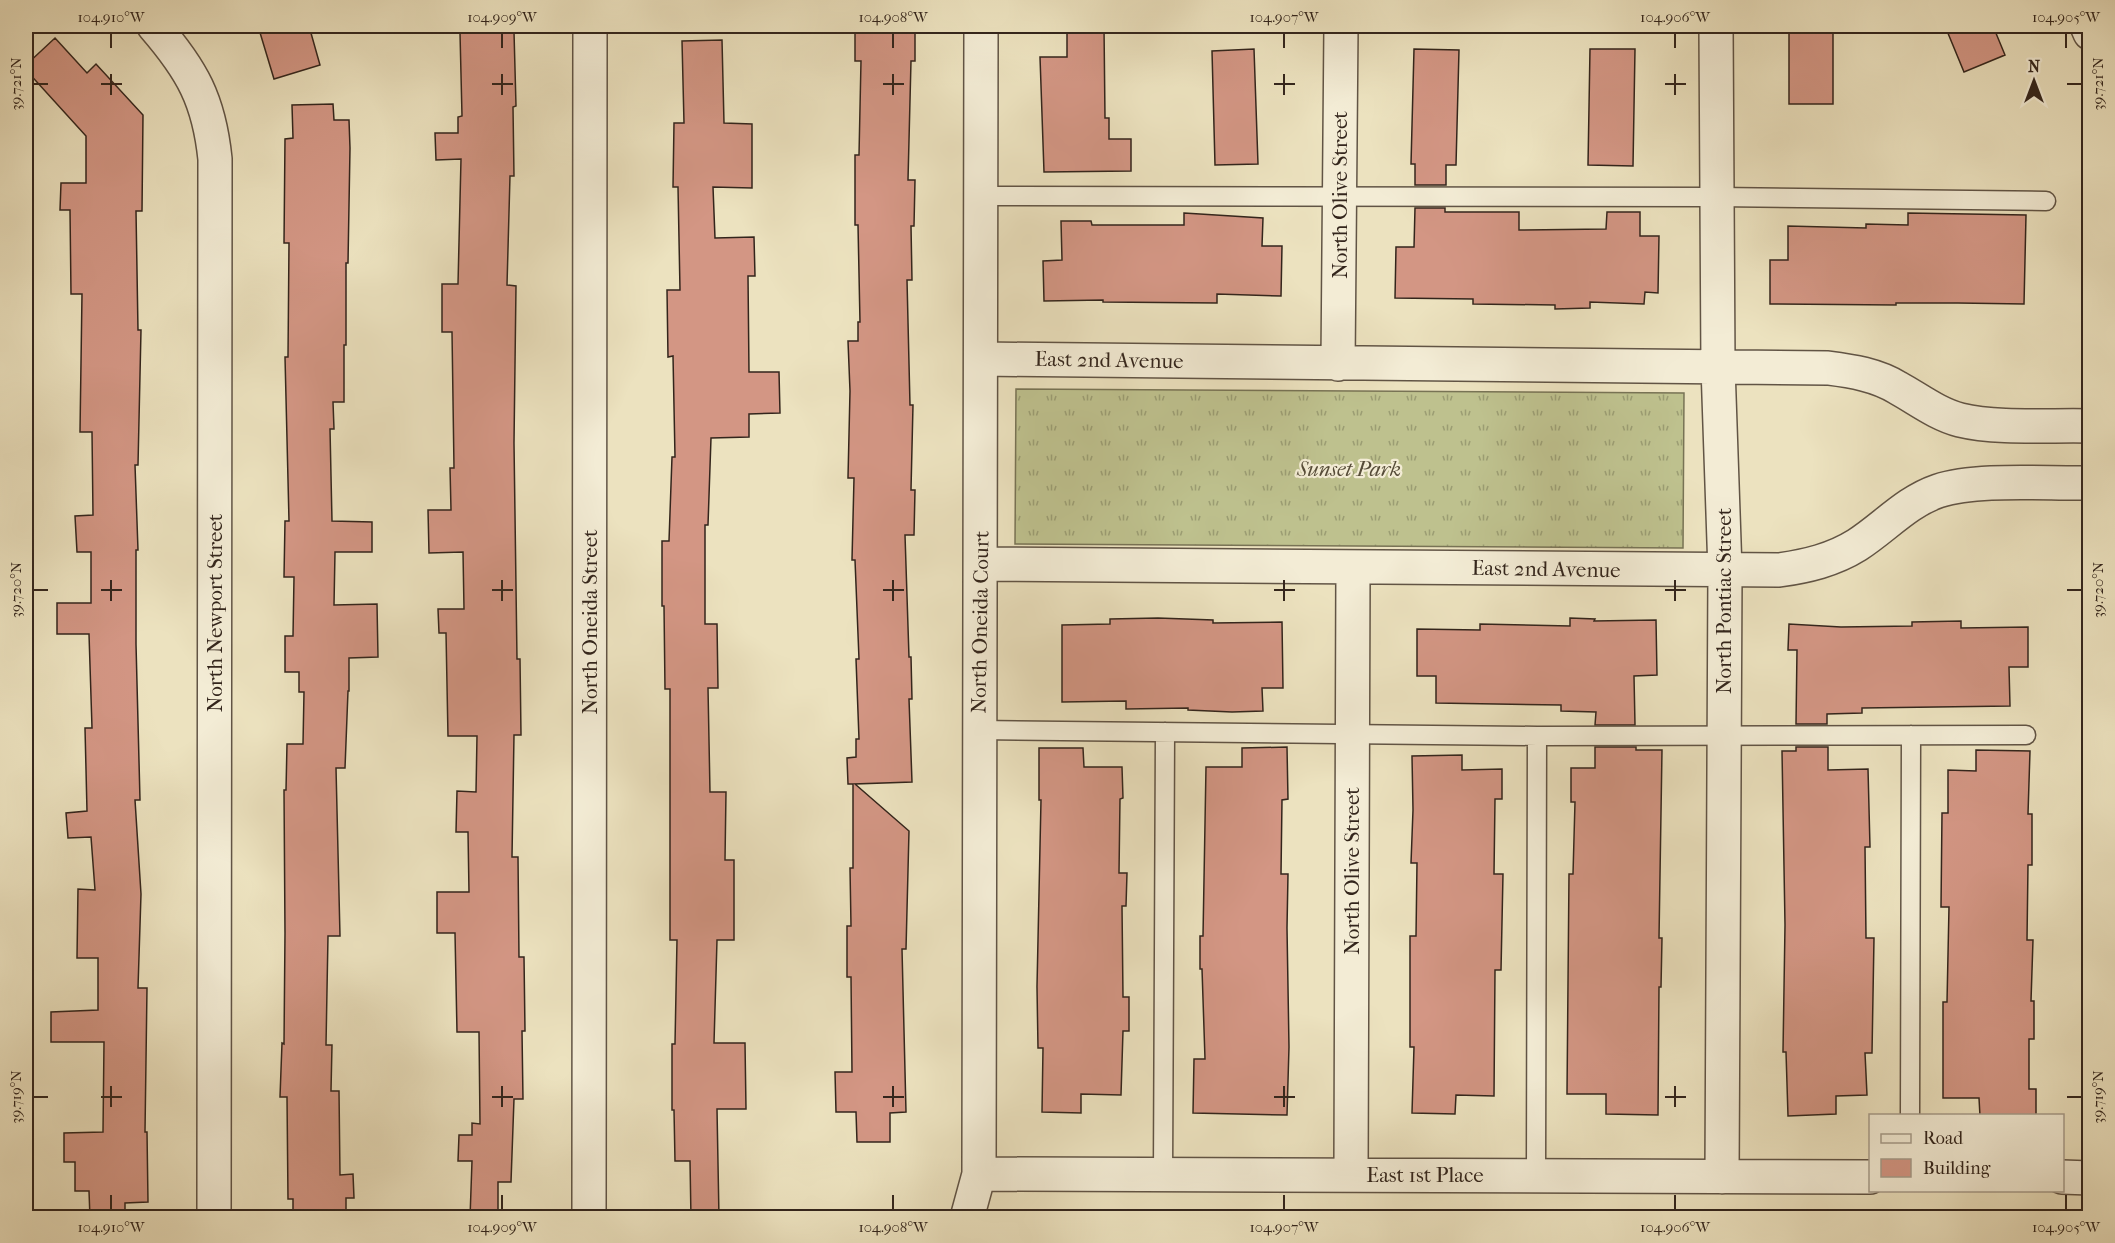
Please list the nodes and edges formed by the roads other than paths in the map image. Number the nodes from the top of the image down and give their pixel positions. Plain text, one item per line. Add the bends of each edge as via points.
1 (154, 26) edge
2 (591, 26) edge
3 (981, 26) edge
4 (1341, 26) edge
5 (1716, 26) edge
6 (2087, 26) edge
7 (2090, 33) edge
8 (982, 196) junction
9 (1340, 196) junction
10 (1717, 196) junction
11 (2046, 201) dead end
12 (981, 358) junction
13 (1338, 364) junction
14 (1718, 367) junction
15 (2090, 426) edge
16 (2090, 483) edge
17 (981, 564) junction
18 (1353, 567) junction
19 (1725, 571) junction
20 (979, 730) junction
21 (1165, 732) junction
22 (1353, 733) junction
23 (1911, 735) junction
24 (2026, 735) dead end
25 (1538, 736) junction
26 (1724, 736) junction
27 (1910, 1114) edge
28 (979, 1174) junction
29 (1162, 1175) junction
30 (1351, 1175) junction
31 (1536, 1176) junction
32 (1722, 1177) junction
33 (1869, 1177) edge
34 (2064, 1177) edge
35 (2090, 1178) edge
36 (214, 1218) edge
37 (589, 1218) edge
38 (968, 1218) edge

1 - 36 street, North Newport Street via 174,49 203,97 215,159
2 - 37 street, North Oneida Street
3 - 8 street, North Oneida Court
4 - 9 street, North Olive Street
5 - 10 street, North Pontiac Street
6 - 7 street
8 - 9 lane
8 - 12 street, North Oneida Court
9 - 10 lane
9 - 13 street, North Olive Street
10 - 11 lane
10 - 14 street, North Pontiac Street
12 - 13 street, East 2nd Avenue
12 - 17 street, North Oneida Court
13 - 14 street, East 2nd Avenue
14 - 15 street, East 2nd Avenue via 1851,371 1898,387 1960,420
14 - 19 street, North Pontiac Street
16 - 19 street, East 2nd Avenue via 2001,484 1937,492 1909,505 1858,544 1824,561 1779,570
17 - 18 street, East 2nd Avenue
17 - 20 street, North Oneida Court
18 - 19 street, East 2nd Avenue
18 - 22 street, North Olive Street
19 - 26 street, North Pontiac Street
20 - 21 lane
20 - 28 street, North Oneida Court
21 - 22 lane
21 - 29 lane
22 - 25 lane
22 - 30 street, North Olive Street
23 - 24 lane
23 - 26 lane
23 - 27 lane
25 - 26 lane
25 - 31 lane
26 - 32 street, North Pontiac Street
28 - 29 street, East 1st Place
28 - 38 street, North Oneida Court
29 - 30 street, East 1st Place
30 - 31 street, East 1st Place
31 - 32 street, East 1st Place
32 - 33 street, East 1st Place
34 - 35 street

